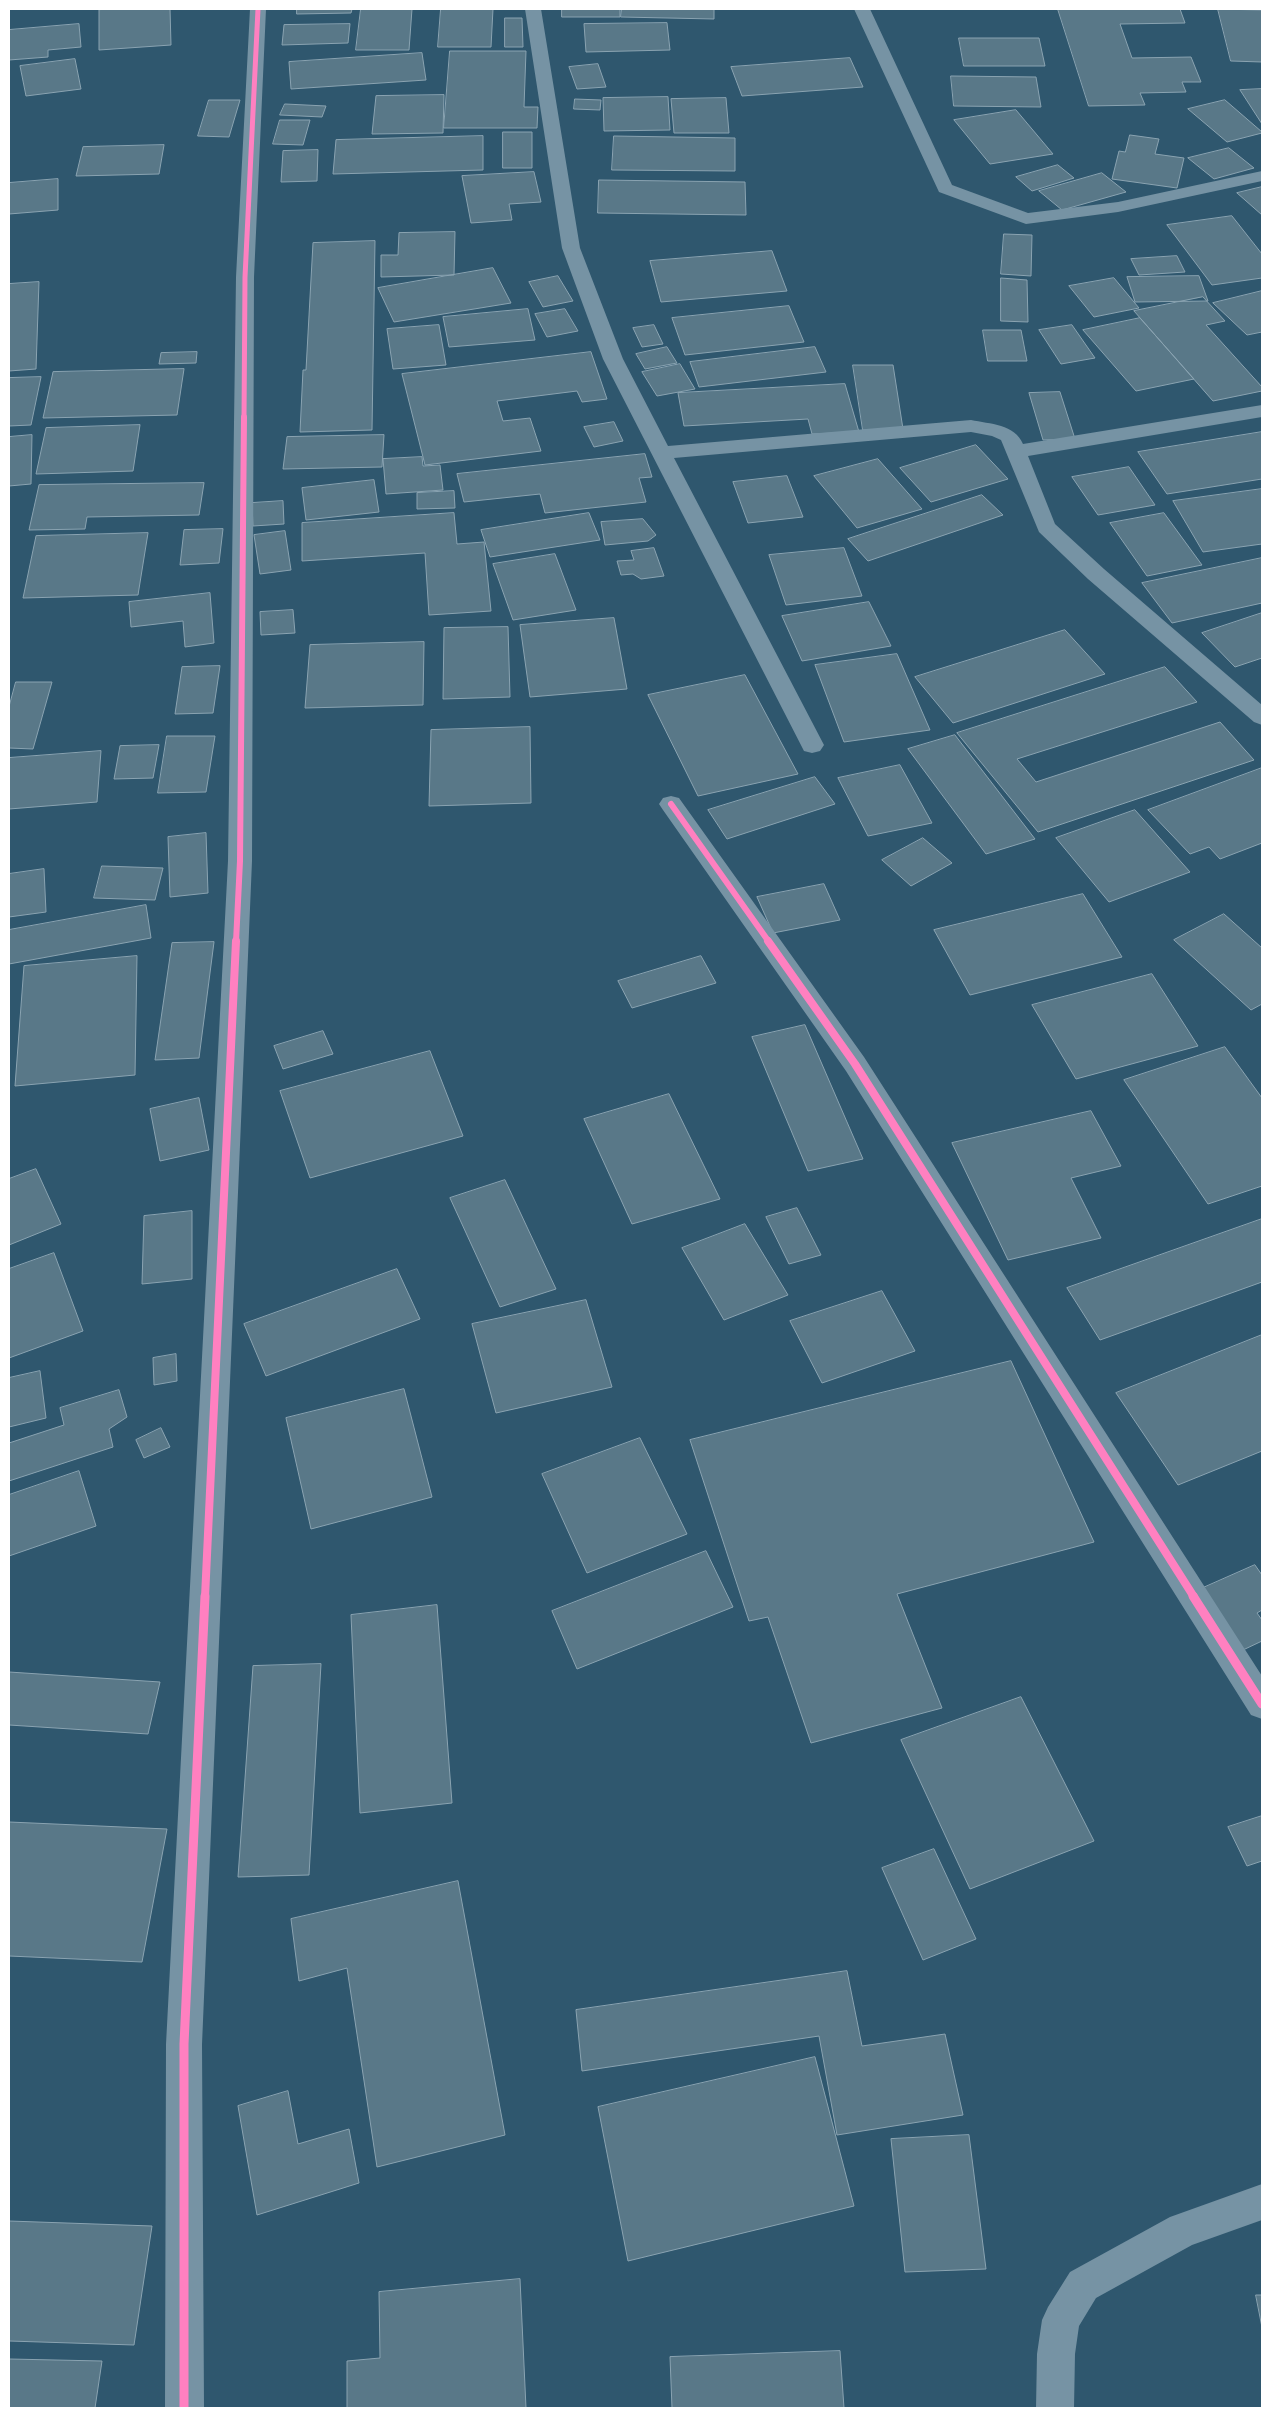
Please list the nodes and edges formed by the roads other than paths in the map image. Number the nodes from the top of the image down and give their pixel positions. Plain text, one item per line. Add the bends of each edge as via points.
1 (258, 9) edge
2 (533, 9) edge
3 (862, 9) edge
4 (1262, 176) edge
5 (1262, 411) edge
6 (1018, 451) junction
7 (662, 453) junction
8 (1262, 717) edge
9 (812, 745) dead end
10 (671, 804) dead end
11 (1262, 1704) edge
12 (1262, 2202) edge
13 (184, 2408) edge
14 (1055, 2408) edge

1 - 13 street via 245,277 240,861 184,2044
2 - 7 street via 571,248 613,359
3 - 4 street via 945,188 1026,219 1118,207
5 - 6 street
6 - 7 street via 1010,437 998,431 971,426
6 - 8 street via 1046,527
7 - 9 street
10 - 11 street via 854,1064
12 - 14 street via 1183,2230 1084,2285 1061,2320 1056,2354

